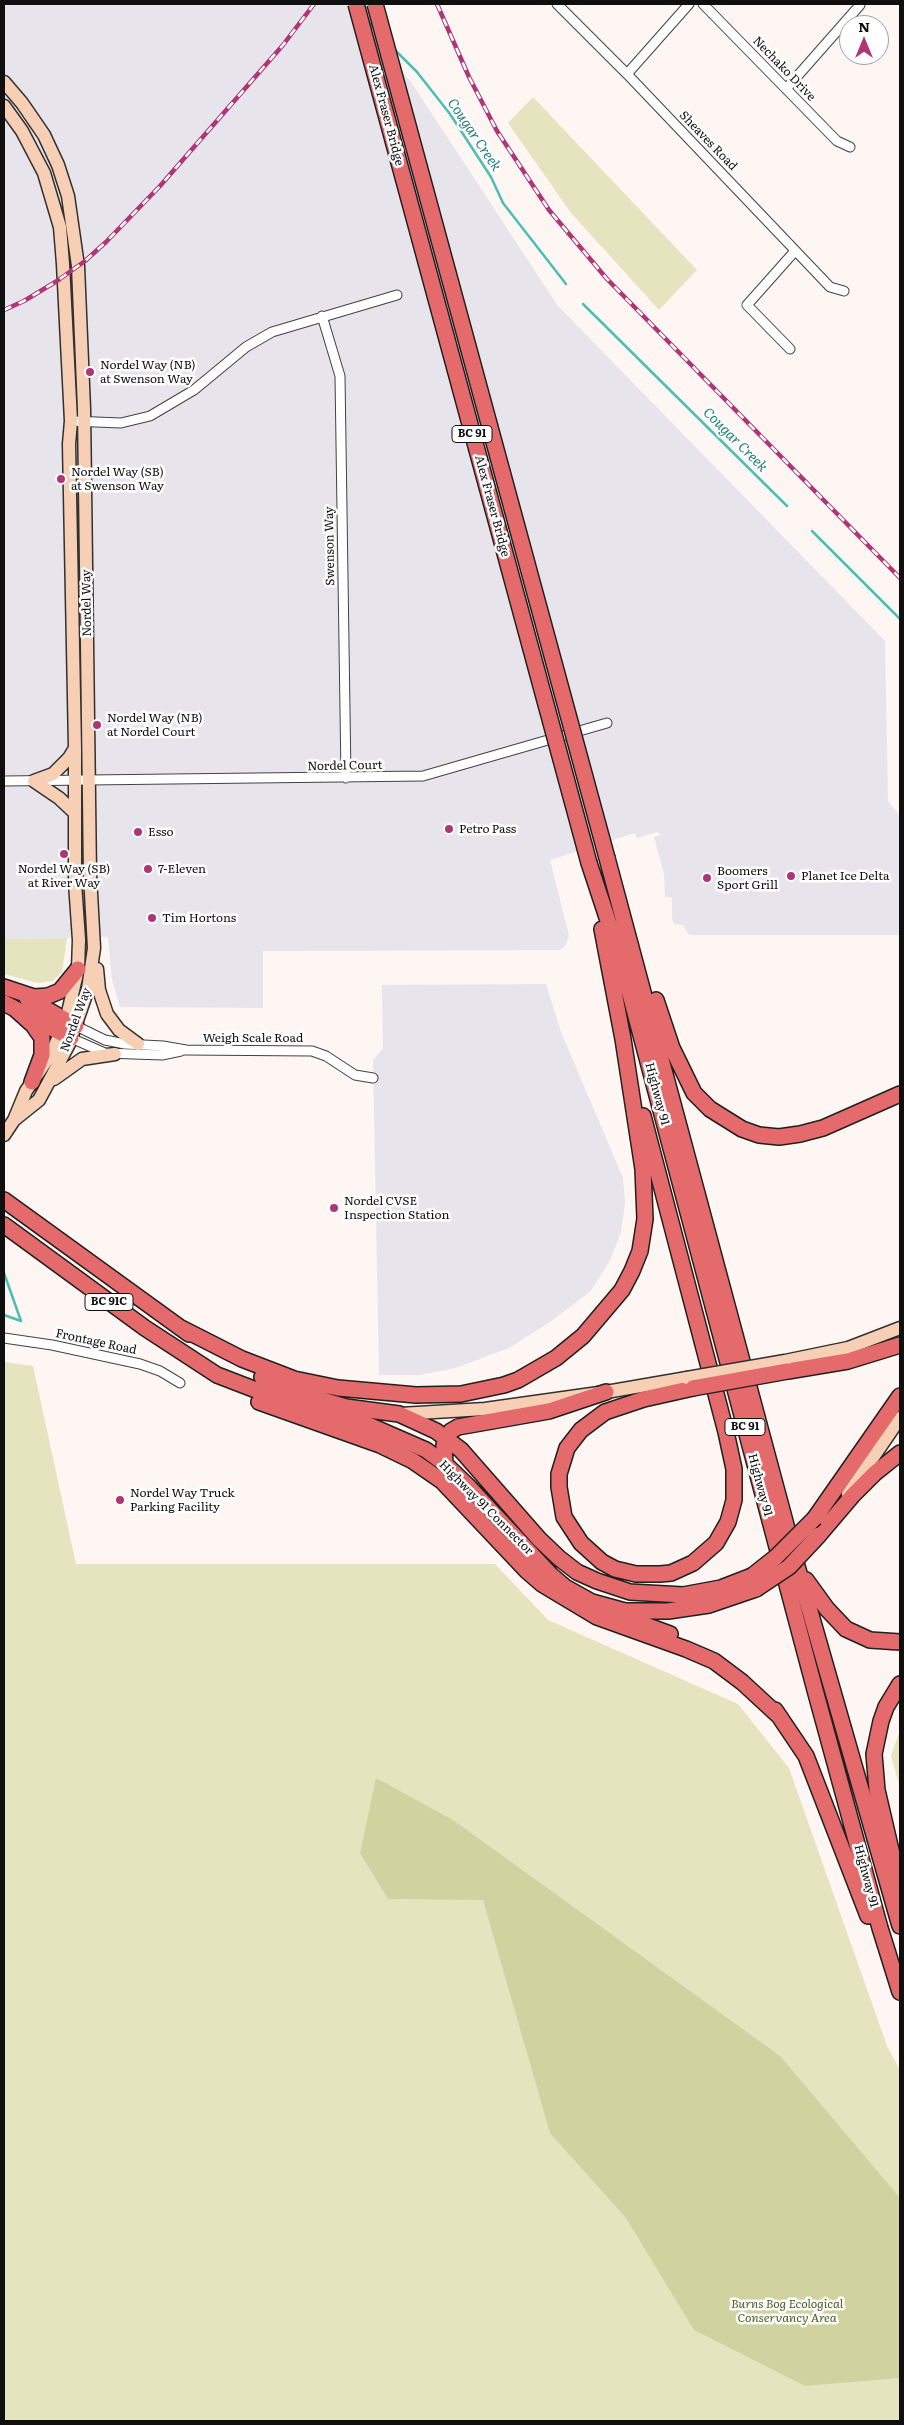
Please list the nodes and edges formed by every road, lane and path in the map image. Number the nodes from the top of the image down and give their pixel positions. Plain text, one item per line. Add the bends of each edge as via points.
1 (356, 4) edge
2 (375, 4) edge
3 (557, 4) edge
4 (688, 4) edge
5 (703, 4) edge
6 (860, 4) edge
7 (627, 74) junction
8 (4, 82) edge
9 (786, 89) junction
10 (4, 106) edge
11 (850, 147) dead end
12 (32, 149) junction
13 (72, 219) junction
14 (795, 251) junction
15 (844, 291) dead end
16 (397, 295) dead end
17 (322, 316) junction
18 (790, 349) dead end
19 (77, 422) junction
20 (607, 723) dead end
21 (75, 748) junction
22 (346, 778) junction
23 (75, 780) junction
24 (90, 780) junction
25 (4, 781) edge
26 (34, 781) junction
27 (75, 813) junction
28 (606, 858) joint
29 (589, 863) junction
30 (613, 880) junction
31 (94, 948) junction
32 (78, 969) junction
33 (4, 986) edge
34 (18, 992) junction
35 (9, 1006) edge
36 (68, 1029) junction
37 (623, 1039) junction
38 (138, 1044) junction
39 (186, 1050) junction
40 (115, 1054) junction
41 (373, 1078) dead end
42 (32, 1082) junction
43 (50, 1082) junction
44 (898, 1097) edge
45 (14, 1120) junction
46 (4, 1135) edge
47 (5, 1200) edge
48 (4, 1225) edge
49 (181, 1328) junction
50 (900, 1328) edge
51 (4, 1338) edge
52 (900, 1344) edge
53 (787, 1366) junction
54 (217, 1375) junction
55 (180, 1383) dead end
56 (690, 1383) junction
57 (606, 1392) junction
58 (900, 1396) edge
59 (399, 1414) junction
60 (900, 1418) edge
61 (447, 1438) junction
62 (900, 1452) edge
63 (445, 1464) junction
64 (819, 1535) junction
65 (797, 1566) junction
66 (754, 1583) junction
67 (603, 1606) junction
68 (900, 1642) edge
69 (900, 1684) edge
70 (780, 1717) junction
71 (900, 1889) edge
72 (900, 1926) edge
73 (900, 1993) edge

1 - 29 highway, Alex Fraser Bridge / BC 91, bridge
2 - 28 highway, Alex Fraser Bridge / BC 91, bridge
3 - 7 street, Sheaves Road
4 - 7 street
5 - 9 street, Nechako Drive
6 - 9 street
7 - 14 street, Sheaves Road
8 - 13 street, Nordel Way via 44,135 58,164
9 - 11 street, Nechako Drive via 837,141
10 - 12 street, Nordel Way
12 - 13 street via 43,155 65,214
12 - 19 street, Nordel Way via 44,173 60,227
13 - 19 street, Nordel Way via 80,286
14 - 15 street, Sheaves Road via 830,287
14 - 18 street via 747,305
16 - 17 street
17 - 19 street via 272,332 246,347 194,390 150,416 121,424
17 - 22 street, Swenson Way via 340,376
19 - 21 street, Nordel Way via 69,444
19 - 24 street, Nordel Way
20 - 22 street, Nordel Court via 423,776
21 - 23 street, Nordel Way
21 - 26 street via 53,774
22 - 24 street, Nordel Court
23 - 24 street, Nordel Court
23 - 26 street, Nordel Court
23 - 27 street, Nordel Way
24 - 31 street, Nordel Way
25 - 26 street, Nordel Court
26 - 27 street
27 - 32 street, Nordel Way
28 - 30 highway, Highway 91 / BC 91
29 - 37 highway
29 - 73 highway, Highway 91 / BC 91 via 621,960 820,1708
30 - 44 highway via 672,1048 694,1092 710,1109 742,1129 778,1136 823,1128
30 - 65 highway, Highway 91 / BC 91
31 - 36 street, Nordel Way via 90,984
31 - 38 street via 99,990 107,1014 119,1030
32 - 34 highway via 60,991 48,996 34,997
32 - 36 street, Nordel Way
33 - 34 highway
34 - 36 highway
35 - 36 highway
35 - 42 highway via 33,1025 42,1038 42,1055
36 - 38 street, Weigh Scale Road via 115,1043
36 - 40 street, Weigh Scale Road via 97,1051
36 - 42 street, Nordel Way
36 - 43 street, Nordel Way
37 - 49 highway via 645,1198 640,1252 622,1290 583,1336 556,1358 518,1380 488,1389 416,1396 338,1388 294,1378 242,1360
37 - 56 highway via 726,1432 734,1470 734,1500 728,1522 716,1543 683,1568 660,1574 636,1574 615,1568 602,1562 580,1543 564,1517 559,1474 567,1448 581,1430 605,1412
38 - 39 street, Weigh Scale Road
39 - 40 street, Weigh Scale Road via 162,1055
39 - 41 street, Weigh Scale Road via 312,1051 355,1075
40 - 43 street via 82,1059
42 - 45 street, Nordel Way
43 - 45 street, Nordel Way via 39,1100
45 - 46 street, Nordel Way
47 - 49 highway, BC 91C
48 - 54 highway, Highway 91 Connector / BC 91C via 184,1356
49 - 59 highway, BC 91C via 222,1358 295,1392 346,1407
50 - 53 street
51 - 55 street, Frontage Road via 140,1364
52 - 53 highway via 848,1361
53 - 56 highway, bridge
54 - 63 highway, Highway 91 Connector via 295,1405 393,1434 426,1450
54 - 70 highway via 234,1391 414,1460 442,1481 542,1584 597,1618 714,1662
56 - 57 street
57 - 59 street via 485,1409
57 - 61 highway via 549,1410 458,1427
58 - 66 highway, bridge via 815,1518
59 - 61 highway
60 - 64 street, Highway 91 Connector
61 - 63 highway
61 - 66 highway via 462,1450 539,1539 577,1572 630,1592 666,1595 700,1593 737,1583
62 - 64 highway via 853,1495
63 - 67 highway, Highway 91 Connector via 551,1575 580,1596
64 - 66 highway, Highway 91 Connector, bridge via 789,1566
65 - 68 highway via 826,1609 846,1629 870,1640
65 - 72 highway, Highway 91 / BC 91
66 - 67 highway, Highway 91 Connector via 730,1600 687,1609 635,1612
67 - 70 highway via 721,1656 757,1685
69 - 71 highway via 881,1721 874,1754 877,1790
70 - 73 highway via 814,1775

